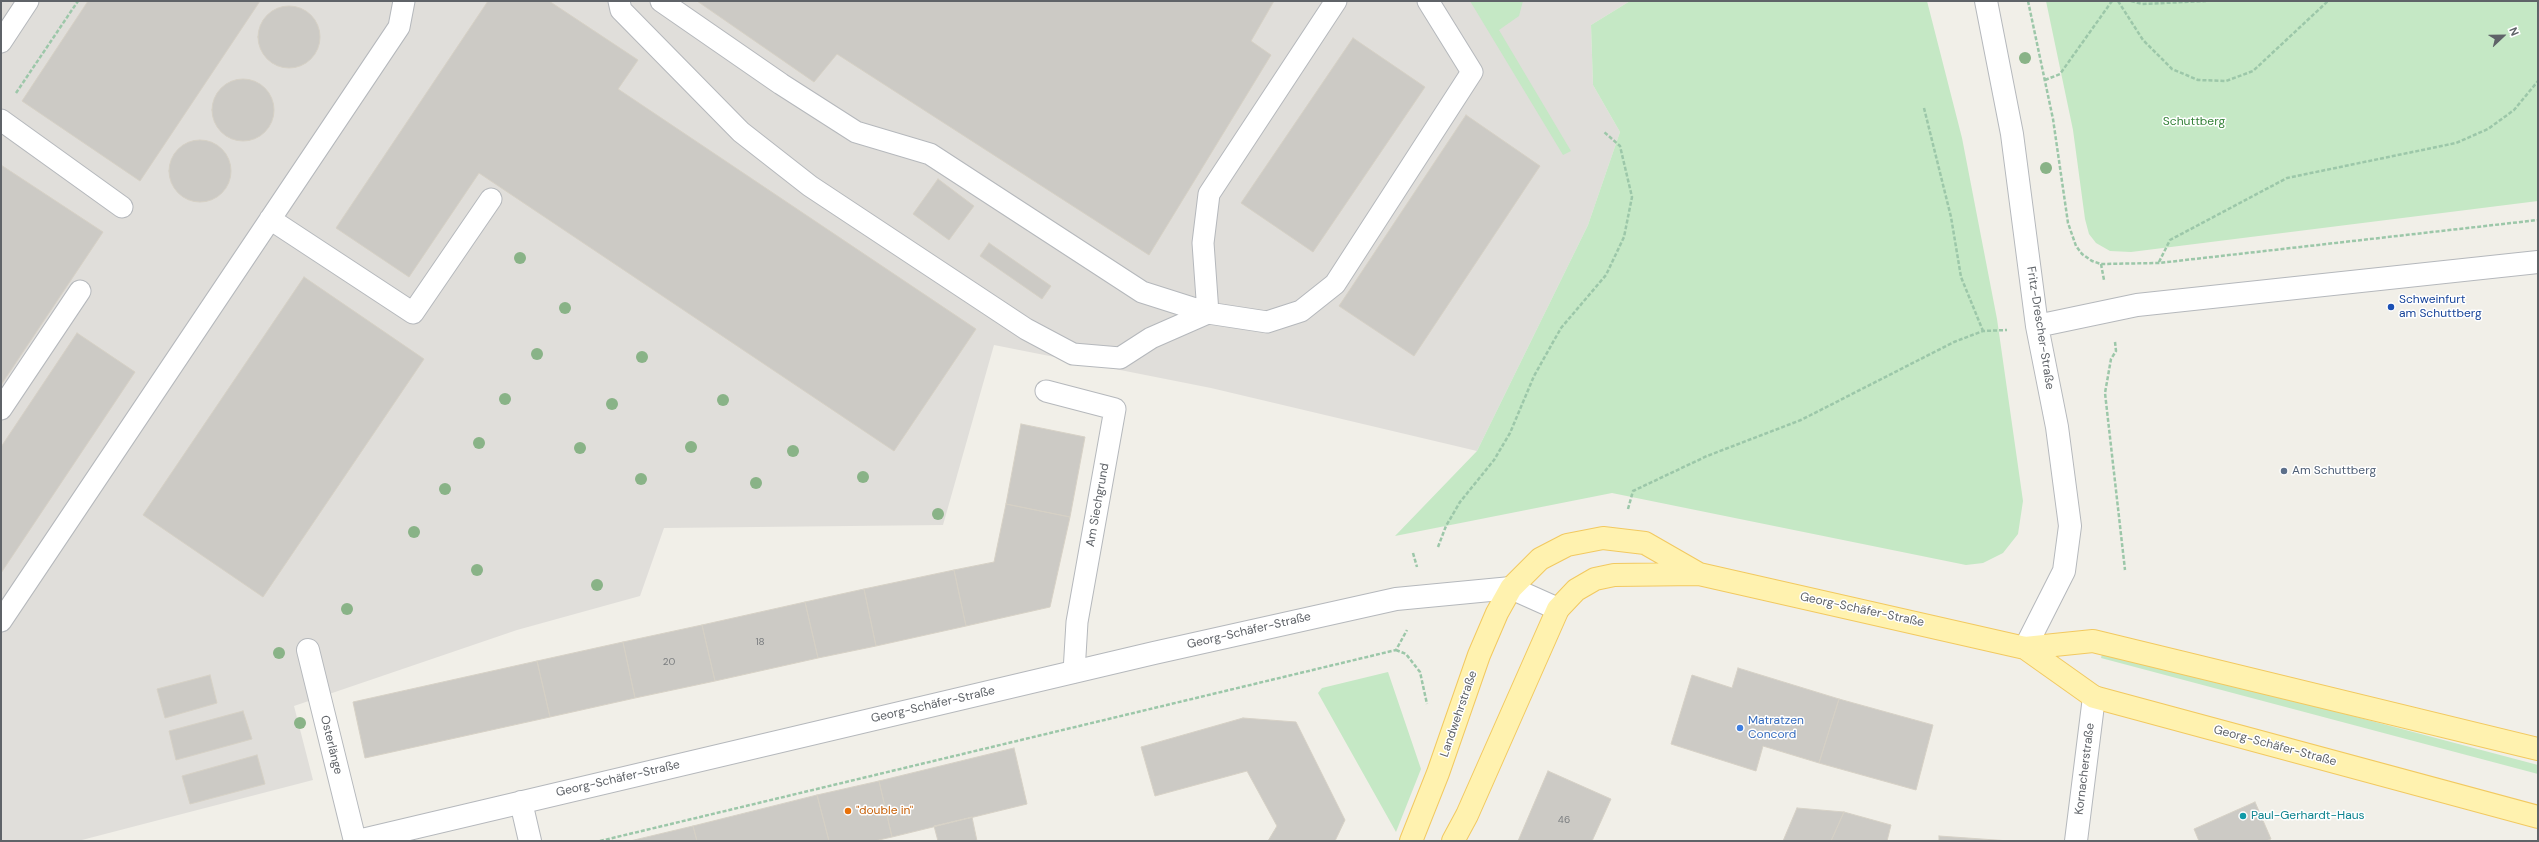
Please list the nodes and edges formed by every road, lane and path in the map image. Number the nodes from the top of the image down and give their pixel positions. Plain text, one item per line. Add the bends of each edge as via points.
1 (28, 1) edge
2 (78, 1) edge
3 (404, 1) edge
4 (619, 1) edge
5 (661, 1) edge
6 (1336, 1) edge
7 (1428, 1) edge
8 (1986, 1) edge
9 (2028, 1) edge
10 (2112, 1) edge
11 (2118, 1) edge
12 (2131, 1) edge
13 (2206, 1) edge
14 (2328, 1) edge
15 (1, 42) edge
16 (2045, 80) junction
17 (2538, 81) edge
18 (15, 96) dead end
19 (1924, 108) dead end
20 (1, 120) edge
21 (1603, 131) dead end
22 (491, 199) dead end
23 (122, 207) dead end
24 (270, 219) junction
25 (2538, 220) edge
26 (2538, 262) edge
27 (2159, 263) junction
28 (2101, 264) junction
29 (80, 291) dead end
30 (2110, 312) junction
31 (1208, 313) junction
32 (2037, 326) junction
33 (2010, 330) dead end
34 (1983, 331) junction
35 (1046, 391) dead end
36 (1, 409) edge
37 (1627, 514) dead end
38 (1438, 548) dead end
39 (1413, 553) dead end
40 (2125, 570) dead end
41 (1699, 574) junction
42 (1511, 588) junction
43 (1425, 596) junction
44 (1558, 609) junction
45 (1, 621) edge
46 (2025, 648) junction
47 (308, 650) dead end
48 (1074, 672) junction
49 (2094, 697) junction
50 (2538, 738) edge
51 (2510, 742) junction
52 (2538, 749) edge
53 (521, 802) junction
54 (2538, 816) edge
55 (355, 841) edge
56 (358, 841) edge
57 (530, 841) edge
58 (600, 841) edge
59 (1411, 841) edge
60 (1453, 841) edge
61 (2076, 841) edge

1 - 15 lane
2 - 18 path
3 - 24 lane via 399,27
4 - 31 lane via 621,10 741,132 810,186 1033,333 1072,354 1120,358 1151,338
5 - 31 lane via 856,132 930,154 1142,292
6 - 31 lane via 1209,194 1203,243
7 - 31 lane via 1472,72 1334,284 1301,311 1267,322
8 - 32 street, Fritz-Drescher-Straße via 2012,134
9 - 16 path
10 - 16 path via 2060,74
11 - 14 path via 2143,40 2172,69 2198,80 2226,81 2253,70
12 - 13 path via 2142,4
16 - 28 path via 2071,236 2082,254
17 - 27 path via 2514,110 2488,129 2456,142 2287,178 2170,240
19 - 34 path via 1951,217 1960,277
20 - 23 lane
21 - 38 path via 1620,146 1632,196 1624,237 1606,275 1561,328 1534,376 1510,433 1494,460 1460,502 1446,526
22 - 24 lane via 413,314
24 - 45 lane
25 - 27 path
26 - 30 street via 2137,305
27 - 28 path
28 - 30 path
29 - 36 lane
30 - 32 street
30 - 40 path via 2116,351 2111,359 2105,393
32 - 46 street, Fritz-Drescher-Straße via 2057,427 2070,526 2064,571
33 - 34 path
34 - 37 path via 1954,342 1801,420 1707,456 1633,491
35 - 48 lane, Am Siechgrund via 1115,409 1077,622
39 - 43 path
41 - 42 main road, Georg-Schäfer-Straße via 1645,543 1603,538 1566,545 1540,559
41 - 44 main road, Georg-Schäfer-Straße via 1614,575 1595,580 1576,590
41 - 46 main road, Georg-Schäfer-Straße
42 - 43 street, Georg-Schäfer-Straße
42 - 44 street, Georg-Schäfer-Straße
42 - 59 main road, Landwehrstraße via 1479,655 1438,773
43 - 48 street, Georg-Schäfer-Straße via 1396,598
43 - 58 path via 1396,650
44 - 60 main road
46 - 49 main road, Georg-Schäfer-Straße
46 - 51 main road, Georg-Schäfer-Straße via 2093,641
47 - 55 street, Osterlänge
48 - 53 street, Georg-Schäfer-Straße
49 - 54 main road, Georg-Schäfer-Straße
49 - 61 street, Kornacherstraße
50 - 51 street
51 - 52 main road, Georg-Schäfer-Straße
53 - 56 street, Georg-Schäfer-Straße
53 - 57 street

